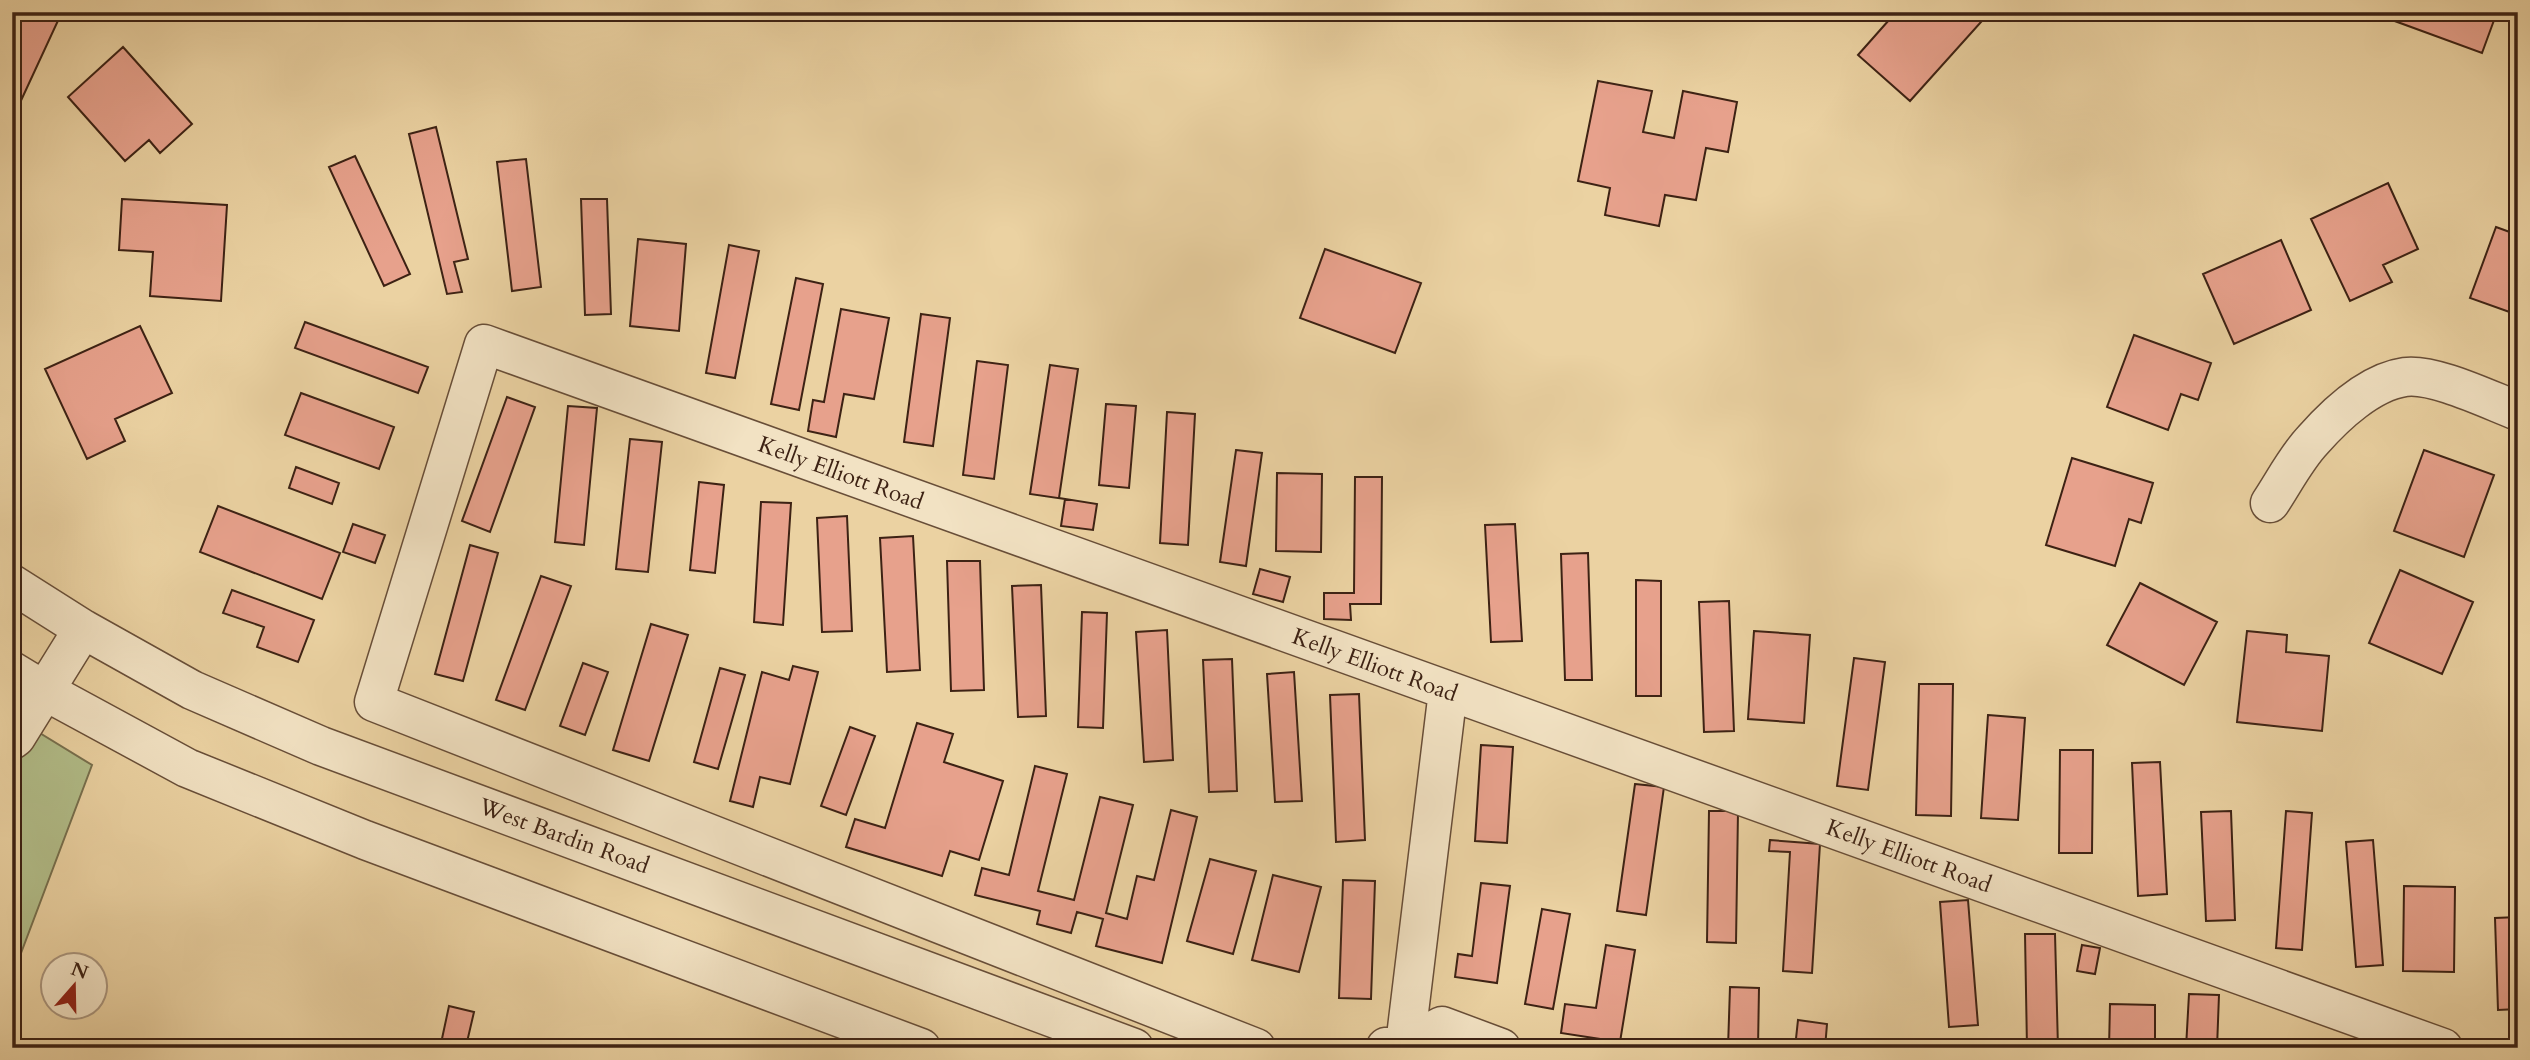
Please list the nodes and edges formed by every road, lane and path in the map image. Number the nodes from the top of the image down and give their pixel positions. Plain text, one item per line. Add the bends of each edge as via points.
1 (2518, 411) edge
2 (2270, 503) dead end
3 (12, 584) edge
4 (83, 629) junction
5 (12, 671) edge
6 (45, 691) junction
7 (1448, 691) junction
8 (12, 740) edge
9 (1393, 1046) edge
10 (920, 1048) edge
11 (1135, 1048) edge
12 (1256, 1048) edge
13 (1501, 1048) edge
14 (2444, 1048) edge

1 - 2 street via 2436,380 2406,377 2380,385 2312,441
3 - 4 street, West Bardin Road
4 - 6 street
4 - 11 street, West Bardin Road via 192,690 321,747
5 - 6 street
6 - 8 street
6 - 10 street via 187,768 365,840
7 - 9 street
7 - 12 street, Kelly Elliott Road via 484,344 374,702
7 - 14 street, Kelly Elliott Road
9 - 13 street via 1443,1026

